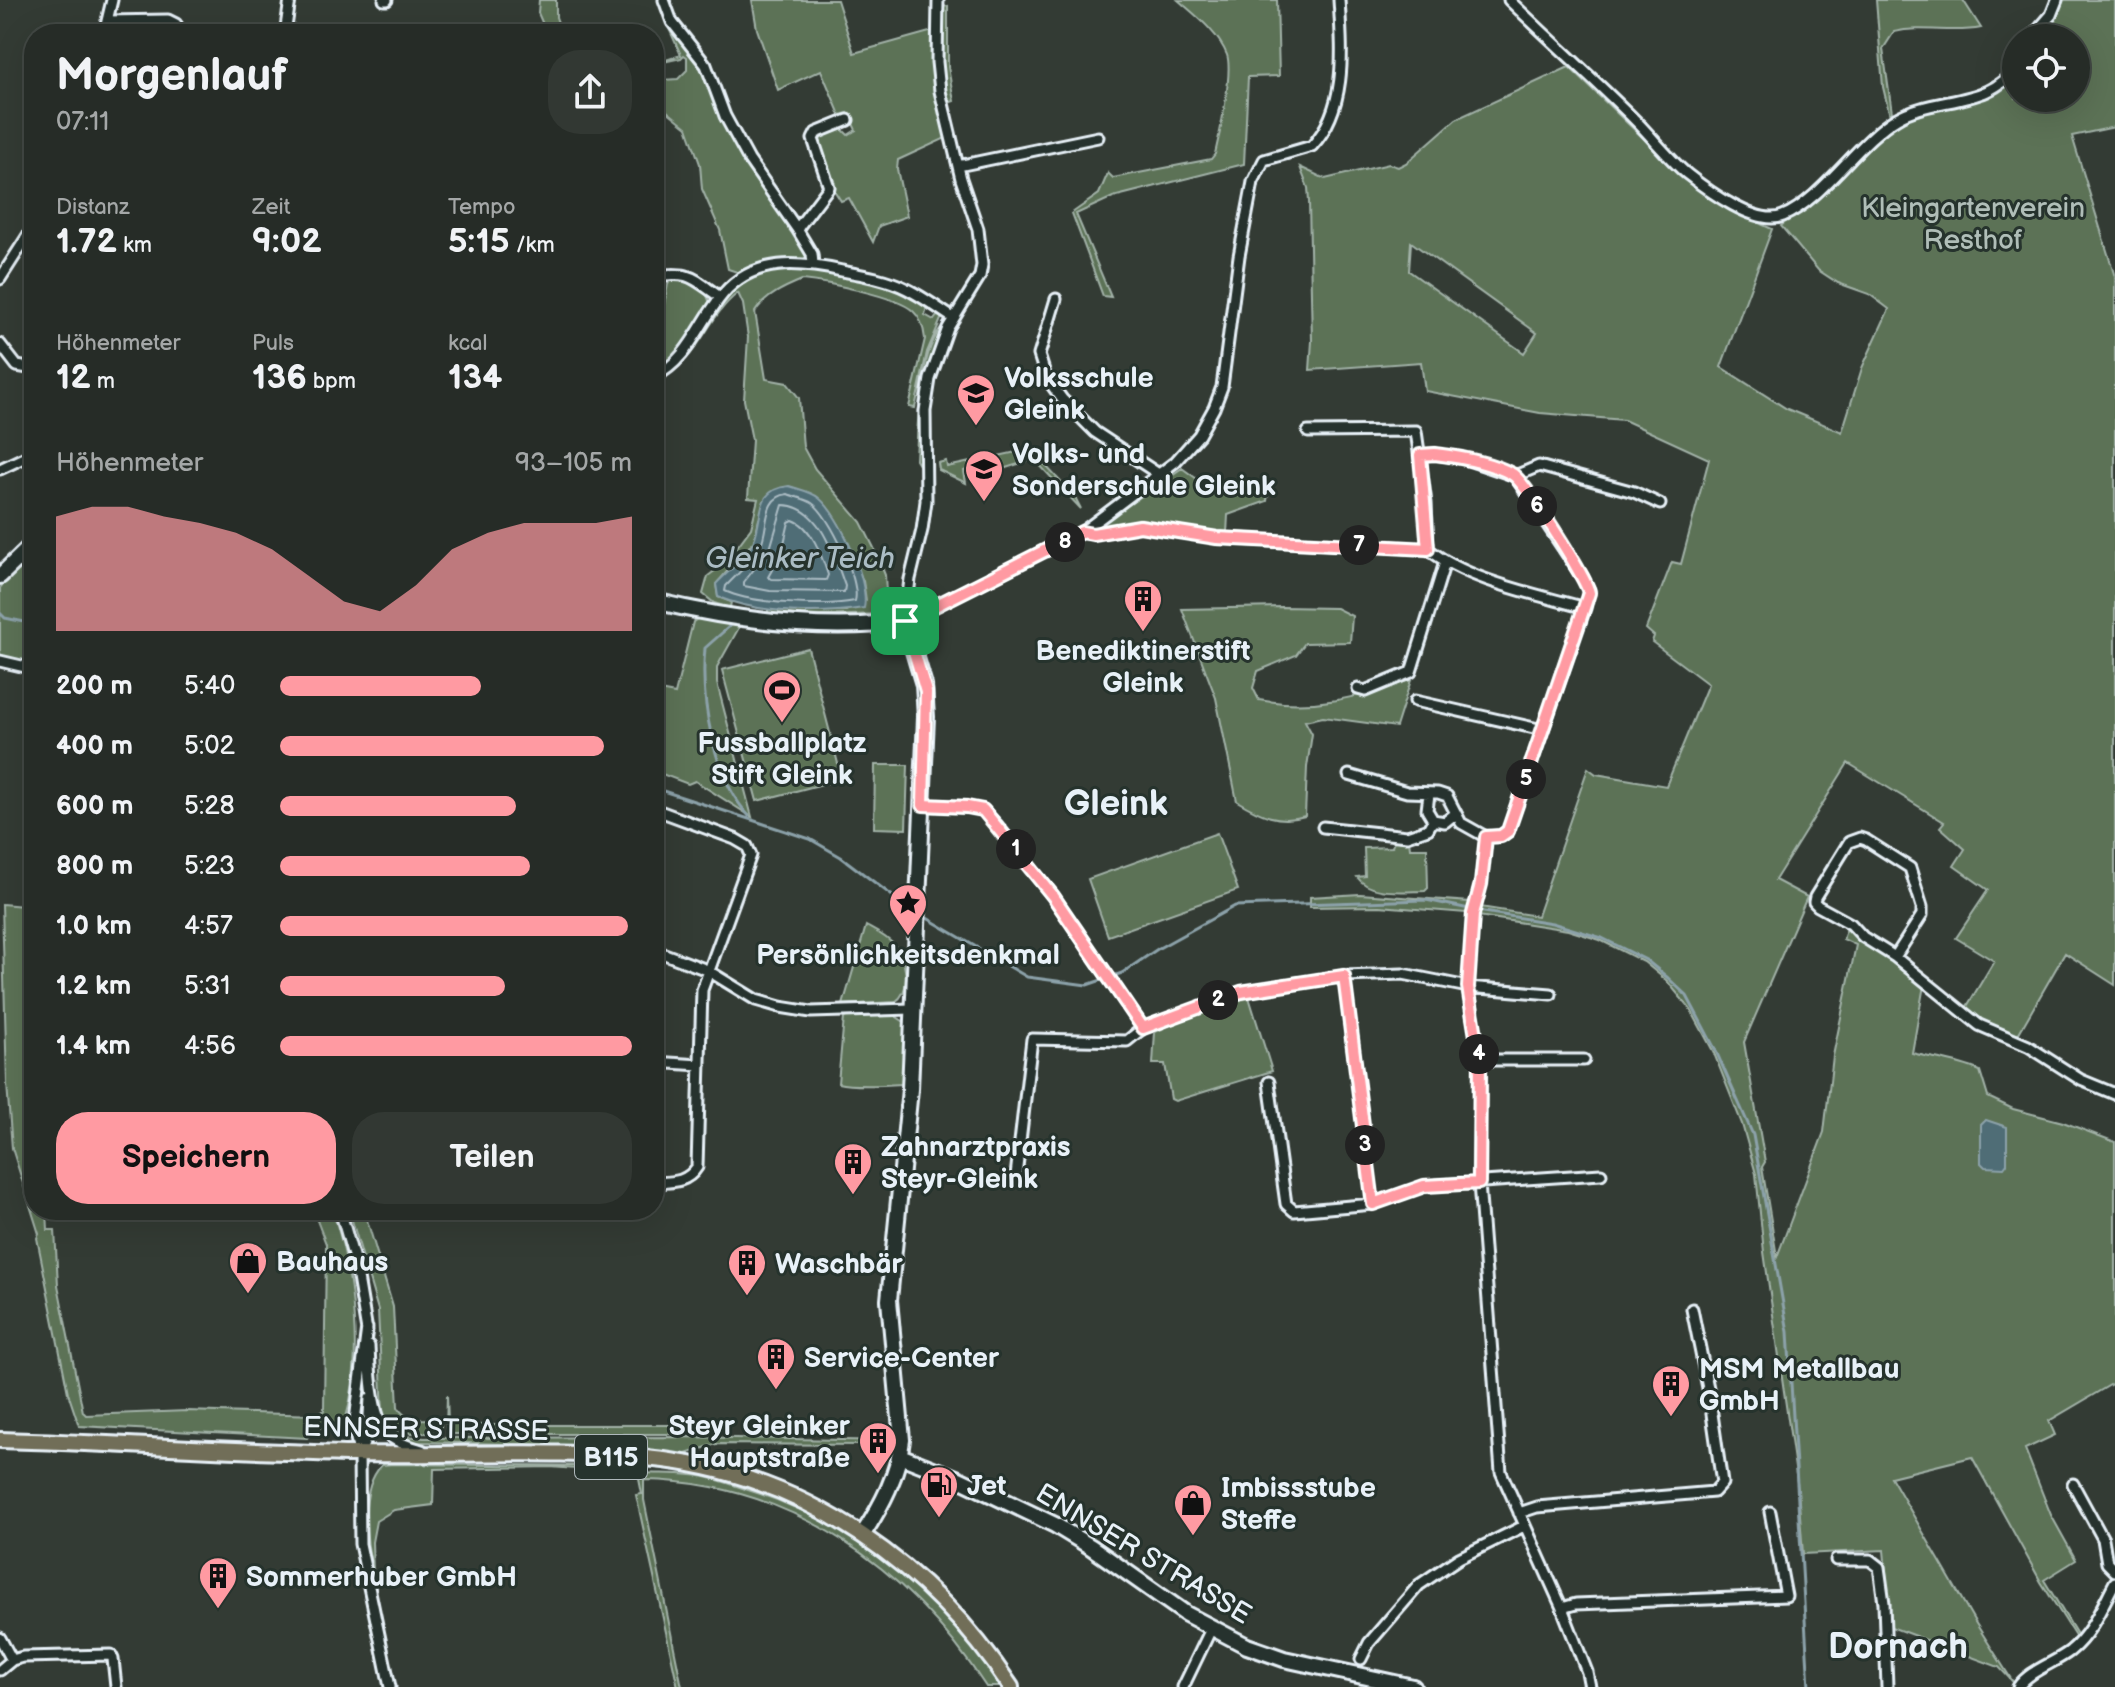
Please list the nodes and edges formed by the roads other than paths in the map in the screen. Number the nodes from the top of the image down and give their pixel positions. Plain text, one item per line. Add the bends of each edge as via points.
1 (112, 0) edge
2 (290, 0) edge
3 (664, 0) edge
4 (938, 0) edge
5 (1339, 0) edge
6 (1509, 0) edge
7 (2057, 0) edge
8 (107, 21) junction
9 (106, 24) edge
10 (176, 24) edge
11 (286, 24) edge
12 (2043, 24) edge
13 (2002, 83) edge
14 (848, 120) dead end
15 (1098, 137) dead end
16 (958, 166) junction
17 (797, 229) junction
18 (24, 242) edge
19 (813, 264) junction
20 (664, 275) edge
21 (0, 279) edge
22 (720, 297) junction
23 (1056, 299) dead end
24 (953, 318) junction
25 (0, 344) edge
26 (24, 367) edge
27 (664, 370) edge
28 (1308, 432) dead end
29 (1420, 455) junction
30 (24, 458) edge
31 (0, 469) edge
32 (1160, 475) junction
33 (1515, 476) junction
34 (1660, 504) dead end
35 (1082, 532) junction
36 (1428, 549) junction
37 (24, 553) edge
38 (1445, 562) junction
39 (0, 576) edge
40 (664, 603) edge
41 (1585, 608) junction
42 (905, 621) junction
43 (0, 661) edge
44 (24, 667) edge
45 (1358, 689) dead end
46 (1415, 701) dead end
47 (1543, 730) junction
48 (1349, 775) dead end
49 (1429, 794) junction
50 (923, 805) junction
51 (664, 813) edge
52 (1456, 813) junction
53 (1433, 820) junction
54 (1323, 827) dead end
55 (1486, 837) junction
56 (664, 954) edge
57 (1895, 957) junction
58 (707, 970) junction
59 (1344, 976) junction
60 (1468, 987) junction
61 (1551, 994) dead end
62 (912, 1009) junction
63 (1143, 1028) junction
64 (1480, 1060) junction
65 (1584, 1060) dead end
66 (664, 1063) edge
67 (700, 1065) junction
68 (1269, 1082) dead end
69 (2115, 1094) edge
70 (1601, 1174) dead end
71 (1016, 1176) dead end
72 (664, 1182) edge
73 (1479, 1183) junction
74 (1373, 1204) junction
75 (343, 1220) edge
76 (1692, 1309) dead end
77 (367, 1328) junction
78 (371, 1378) junction
79 (0, 1440) edge
80 (359, 1454) junction
81 (431, 1454) junction
82 (900, 1456) junction
83 (2073, 1484) dead end
84 (1770, 1512) dead end
85 (1519, 1513) junction
86 (1524, 1526) junction
87 (863, 1534) junction
88 (1836, 1560) dead end
89 (2115, 1571) edge
90 (2115, 1582) edge
91 (1562, 1608) junction
92 (1211, 1629) junction
93 (0, 1638) edge
94 (1361, 1659) dead end
95 (12, 1660) junction
96 (0, 1670) edge
97 (116, 1687) edge
98 (390, 1687) edge
99 (1011, 1687) edge
100 (1183, 1687) edge
101 (1413, 1687) edge
102 (1590, 1687) edge
103 (1887, 1687) edge
104 (2018, 1687) edge

1 - 8 street
2 - 11 street
3 - 17 street via 672,22 706,65 749,160
4 - 16 street via 938,78
5 - 32 street via 1342,69 1328,123 1312,146 1264,160 1258,168 1239,256 1222,387 1199,435
6 - 13 street via 1685,173 1765,219 1801,205 1898,117
7 - 12 street
8 - 9 street
8 - 10 street
14 - 17 street via 813,139 829,187
15 - 16 street
16 - 24 street via 978,229 982,265
17 - 19 street
18 - 21 street
19 - 22 street via 751,272
19 - 24 street via 904,287
20 - 22 street via 680,273
22 - 27 street via 679,359
23 - 32 street via 1039,355 1046,377 1095,432
24 - 42 street via 930,379 926,501
25 - 26 street
28 - 29 street via 1416,431
29 - 33 street via 1462,458
29 - 36 street
30 - 31 street
32 - 35 street
33 - 34 street via 1539,466
33 - 41 street via 1588,587
35 - 36 street via 1140,526 1217,538
35 - 42 street
36 - 38 street
37 - 39 street
38 - 41 street
38 - 45 street via 1411,672 1365,691
40 - 42 street via 820,624
41 - 47 street
42 - 50 street via 926,692
43 - 44 street
46 - 47 street
47 - 55 street via 1508,831
48 - 49 street
49 - 52 street via 1447,796
49 - 53 street via 1427,810
50 - 62 street
50 - 63 street via 983,810 1053,896
51 - 58 street via 724,834 751,850
52 - 53 street via 1445,822
52 - 55 street via 1461,823
53 - 54 street via 1428,829 1407,836
55 - 60 street
56 - 58 street
57 - 57 street via 1814,902 1854,839 1866,840 1914,874 1922,915
57 - 69 street via 1979,1025
58 - 62 street via 756,1000 791,1009
58 - 67 street
59 - 60 street via 1403,974
59 - 63 street via 1241,992
59 - 74 street
60 - 61 street
60 - 64 street
62 - 82 street via 909,1100 889,1300 902,1426
63 - 71 street via 1127,1041 1032,1039
64 - 65 street
64 - 73 street
66 - 67 street
67 - 72 street via 697,1167 683,1180
68 - 74 street via 1289,1208
70 - 73 street
73 - 74 street via 1424,1186
73 - 85 street via 1501,1472
75 - 77 street
76 - 85 street via 1722,1483 1714,1492
77 - 78 street
77 - 80 street via 354,1428
78 - 80 street via 368,1433
78 - 81 street via 378,1417 388,1434
79 - 80 main road, ENNSER STRASSE / B115
80 - 81 main road, ENNSER STRASSE / B115
80 - 98 street via 360,1544
81 - 87 main road, ENNSER STRASSE / B115 via 621,1457 690,1465 789,1496
82 - 87 street via 887,1493
82 - 92 street, ENNSER STRASSE via 1055,1525
83 - 89 street
84 - 91 street via 1786,1596
85 - 86 street
86 - 91 street
86 - 94 street via 1419,1585
87 - 99 main road, ENNSER STRASSE / B115 via 950,1608
88 - 103 street via 1870,1560 1879,1567
90 - 104 street via 2084,1637
91 - 102 street
92 - 100 street
92 - 101 street, ENNSER STRASSE via 1271,1655
93 - 95 street
95 - 96 street
95 - 97 street via 111,1655

